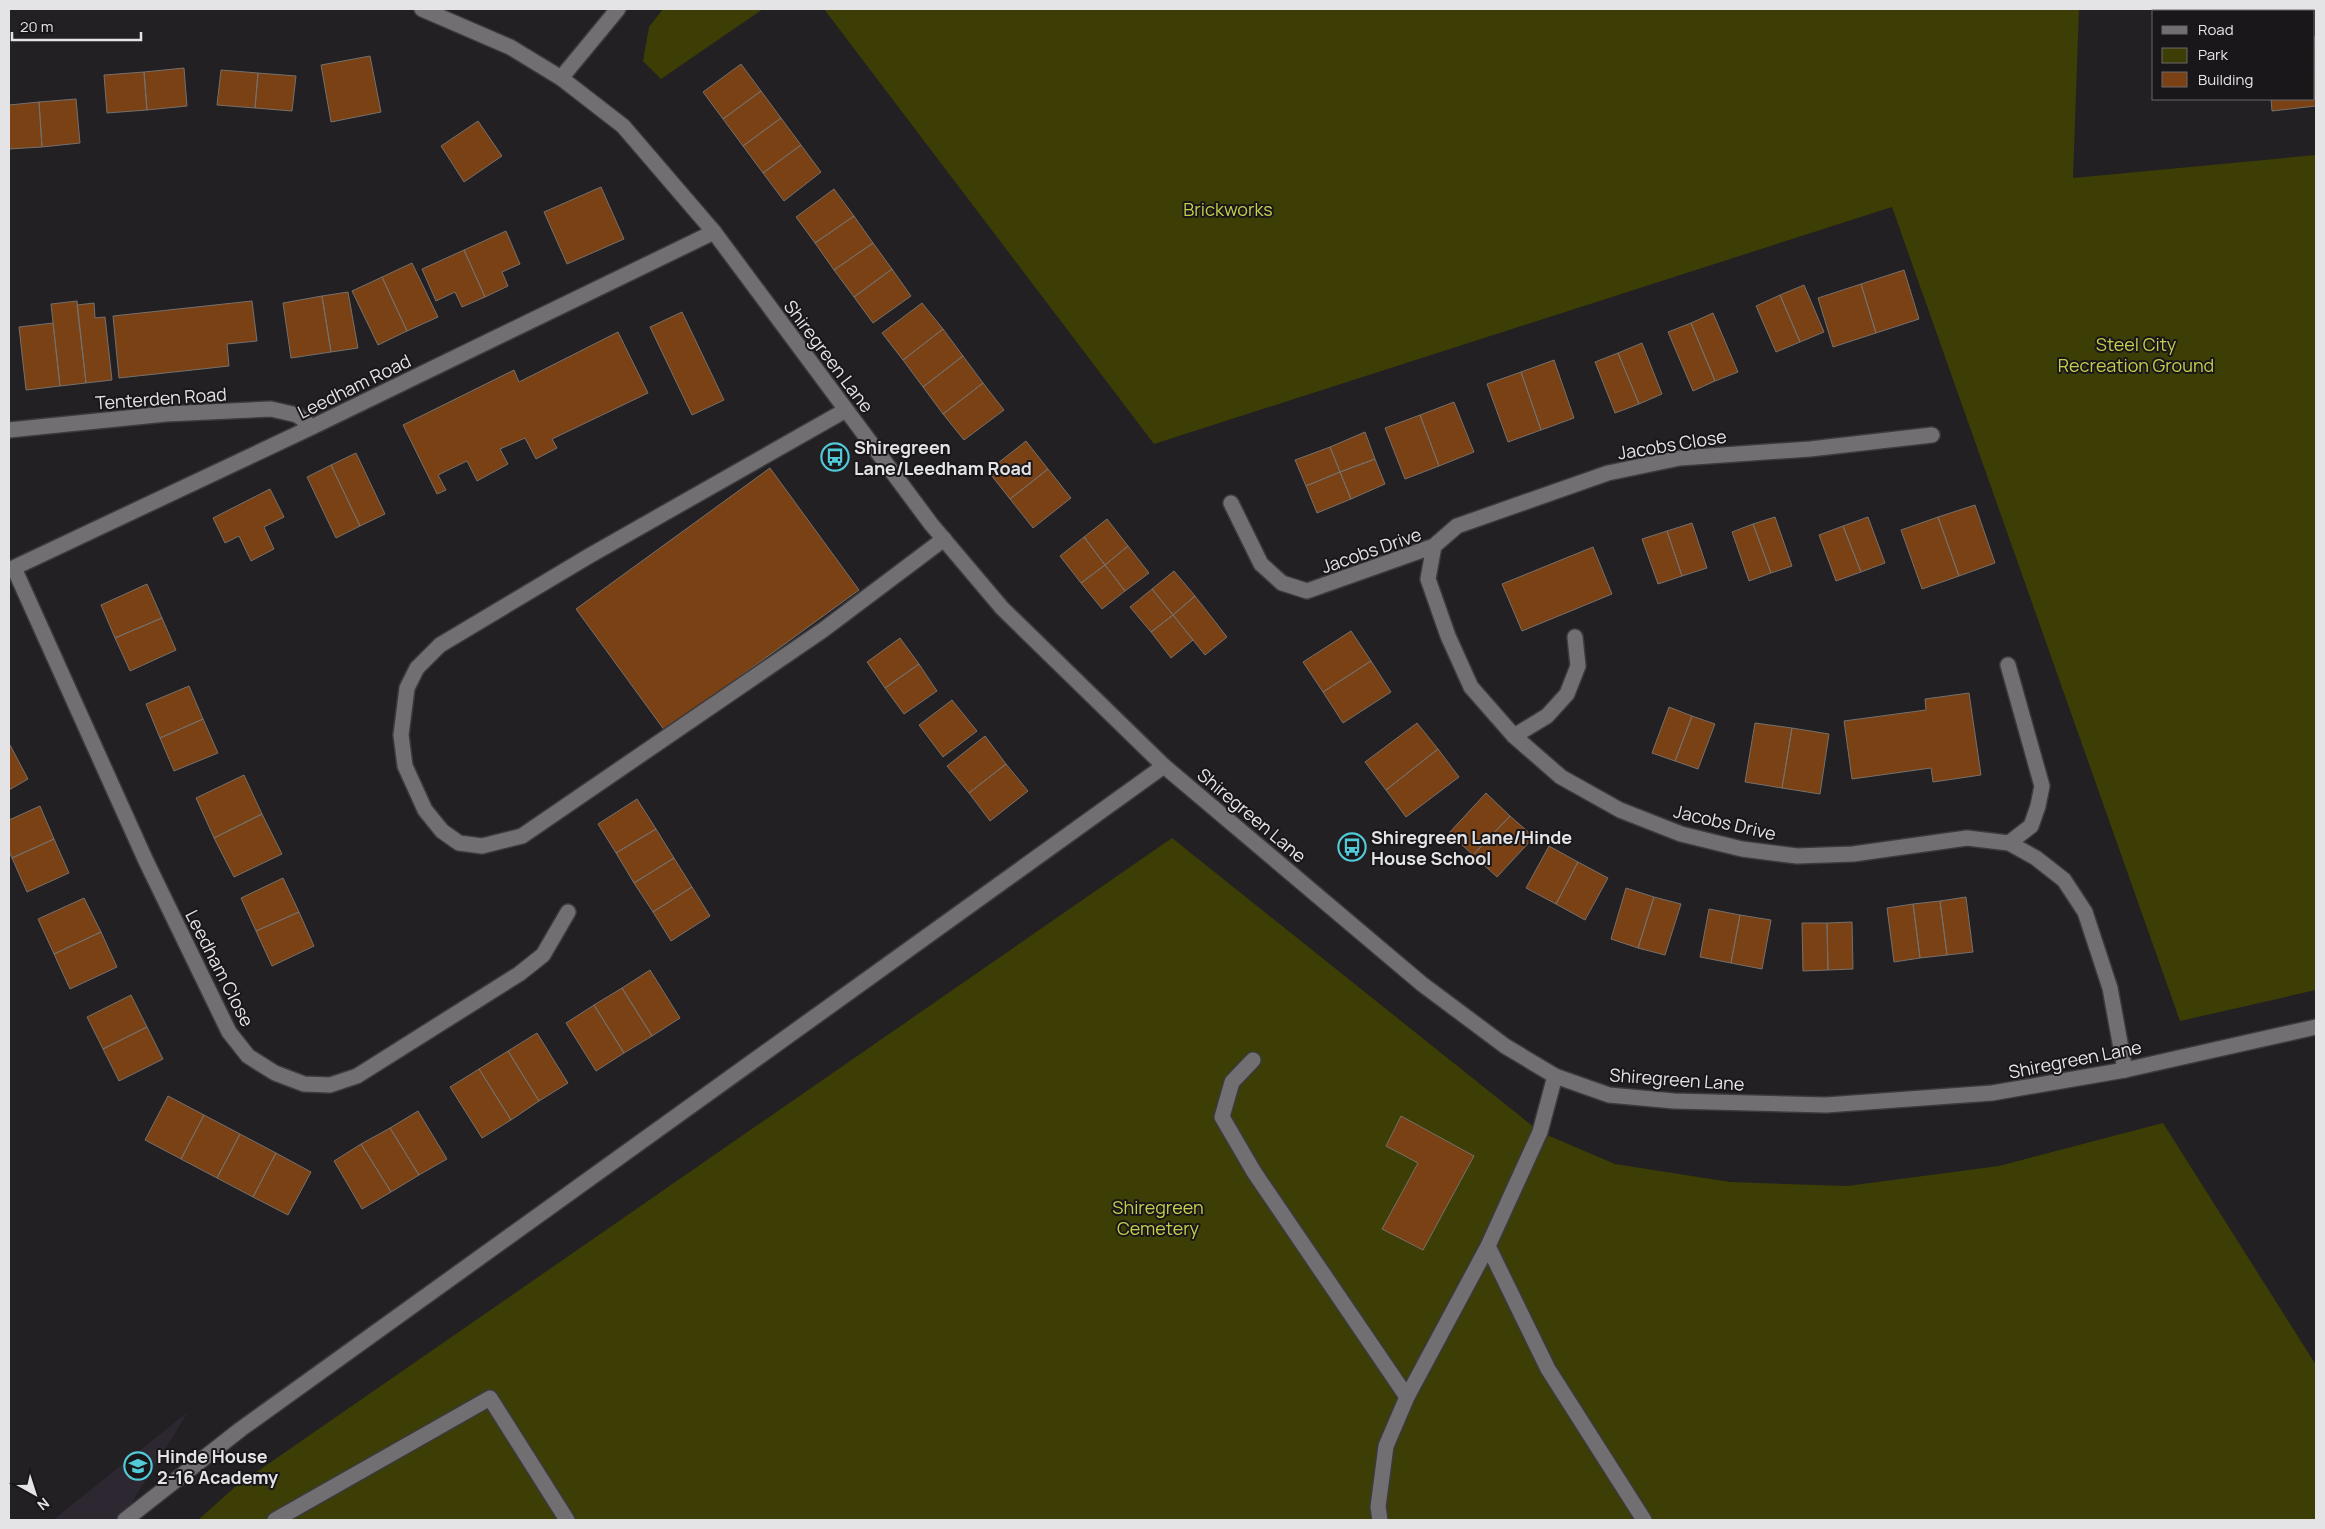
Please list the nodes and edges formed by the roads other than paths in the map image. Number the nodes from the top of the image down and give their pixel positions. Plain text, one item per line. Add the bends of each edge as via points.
1 (422, 9) edge
2 (618, 9) edge
3 (561, 78) junction
4 (714, 232) junction
5 (846, 410) junction
6 (312, 427) junction
7 (9, 430) edge
8 (1932, 435) dead end
9 (1231, 503) dead end
10 (944, 539) junction
11 (1434, 546) junction
12 (12, 569) edge
13 (1575, 637) dead end
14 (2008, 664) dead end
15 (1514, 736) junction
16 (1164, 766) junction
17 (2009, 843) junction
18 (568, 912) dead end
19 (2316, 1027) edge
20 (1253, 1060) dead end
21 (2125, 1070) junction
22 (1555, 1076) junction
23 (1488, 1246) junction
24 (1407, 1397) junction
25 (125, 1520) edge
26 (275, 1520) edge
27 (567, 1520) edge
28 (1380, 1520) edge
29 (1644, 1520) edge

1 - 3 street, Shiregreen Lane via 510,46
2 - 3 street
3 - 4 street, Shiregreen Lane via 623,126
4 - 5 street, Shiregreen Lane
4 - 6 street, Leedham Road
5 - 10 street, Shiregreen Lane
5 - 10 street via 440,645 417,668 407,688 401,735 405,766 425,810 442,831 459,843 482,846 522,836 823,630
6 - 7 street, Tenterden Road via 298,415 271,409 166,414
6 - 12 street, Leedham Road
8 - 11 street, Jacobs Close via 1810,449 1680,458 1608,473 1457,526
9 - 11 street, Jacobs Drive via 1261,564 1282,583 1307,592
10 - 16 street, Shiregreen Lane via 1002,608
11 - 15 street, Jacobs Drive via 1428,579 1448,636 1471,687
12 - 18 street, Leedham Close via 229,1032 248,1056 275,1073 304,1084 330,1085 357,1076 519,974 543,955
13 - 15 street via 1578,666 1567,694 1547,716
14 - 17 street via 2042,786 2031,826
15 - 17 street, Jacobs Drive via 1561,777 1620,810 1681,834 1742,849 1797,856 1853,854 1967,838
16 - 22 street, Shiregreen Lane via 1422,984 1506,1046
16 - 25 street via 241,1429
17 - 21 street, Jacobs Drive via 2036,858 2064,880 2085,912 2110,988
19 - 21 street, Shiregreen Lane
20 - 24 street via 1232,1082 1222,1117 1254,1172
21 - 22 street, Shiregreen Lane via 1992,1093 1826,1105 1674,1101 1609,1095
22 - 23 street via 1540,1132
23 - 24 street
23 - 29 street via 1548,1369
24 - 28 street via 1386,1446 1378,1507
26 - 27 street via 490,1398

